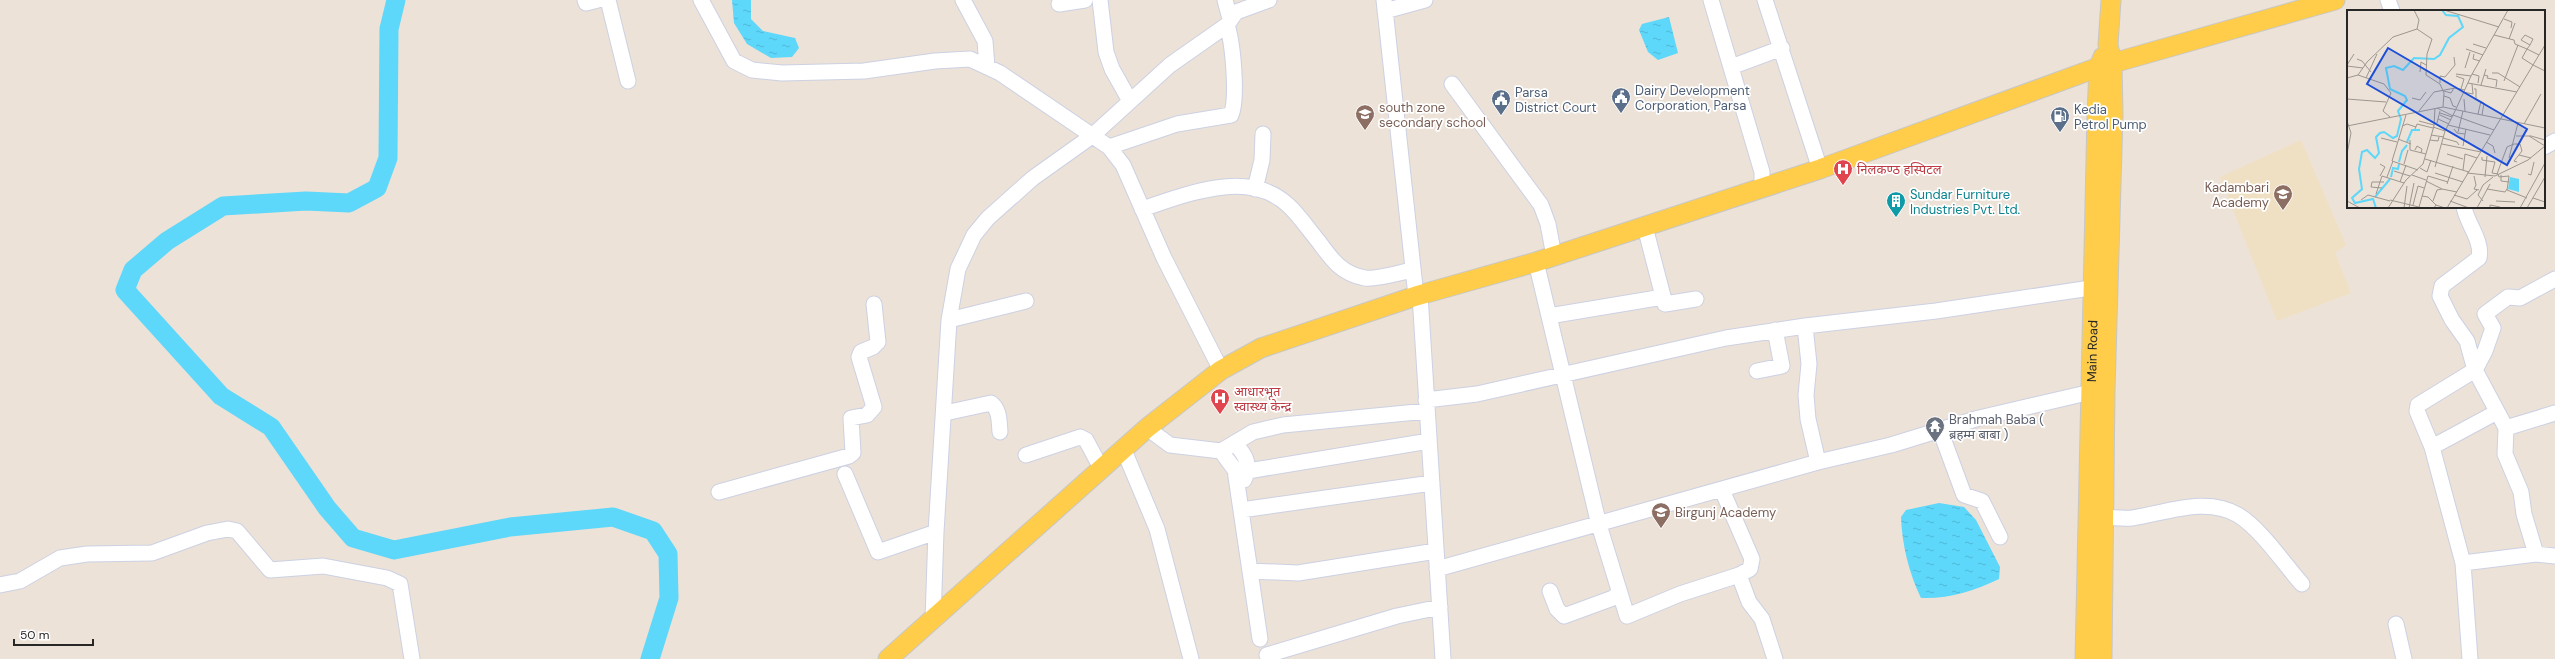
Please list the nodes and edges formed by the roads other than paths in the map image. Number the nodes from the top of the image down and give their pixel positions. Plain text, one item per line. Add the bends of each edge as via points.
1 (585, 0) edge
2 (598, 0) edge
3 (608, 0) edge
4 (701, 0) edge
5 (963, 0) edge
6 (1085, 0) edge
7 (1100, 0) edge
8 (1224, 0) edge
9 (1269, 0) edge
10 (1425, 0) edge
11 (1711, 0) edge
12 (1765, 0) edge
13 (2111, 0) edge
14 (2335, 0) edge
15 (2388, 0) edge
16 (1059, 4) dead end
17 (1385, 6) edge
18 (2392, 10) edge
19 (1228, 22) junction
20 (1782, 48) junction
21 (2105, 65) junction
22 (987, 67) junction
23 (1731, 67) junction
24 (628, 81) dead end
25 (1452, 84) dead end
26 (1130, 101) junction
27 (1263, 134) dead end
28 (1092, 136) junction
29 (2555, 141) edge
30 (2545, 146) edge
31 (1109, 148) junction
32 (1820, 169) junction
33 (1762, 188) junction
34 (1256, 189) junction
35 (2464, 208) edge
36 (1142, 209) junction
37 (1645, 227) junction
38 (1554, 256) junction
39 (1536, 262) junction
40 (1413, 270) junction
41 (2555, 279) edge
42 (2102, 286) junction
43 (1418, 296) junction
44 (1663, 297) junction
45 (1696, 299) dead end
46 (1026, 301) dead end
47 (874, 304) dead end
48 (1549, 316) junction
49 (949, 320) junction
50 (1805, 326) junction
51 (1775, 330) junction
52 (1220, 370) junction
53 (2475, 370) junction
54 (1757, 371) dead end
55 (1562, 377) junction
56 (2091, 392) junction
57 (1426, 405) junction
58 (2497, 412) junction
59 (945, 413) junction
60 (2555, 413) edge
61 (1147, 428) junction
62 (2506, 428) junction
63 (1940, 430) junction
64 (1000, 432) dead end
65 (1429, 441) junction
66 (1235, 444) junction
67 (2432, 447) junction
68 (1124, 448) junction
69 (1221, 451) junction
70 (1026, 455) dead end
71 (1818, 462) junction
72 (1101, 468) junction
73 (1241, 471) junction
74 (845, 474) dead end
75 (1432, 483) junction
76 (1722, 490) junction
77 (719, 492) dead end
78 (1241, 510) junction
79 (2097, 516) junction
80 (1599, 525) junction
81 (936, 532) junction
82 (2000, 537) dead end
83 (1436, 551) junction
84 (2536, 554) junction
85 (2555, 556) edge
86 (2463, 563) junction
87 (1437, 569) junction
88 (1250, 570) junction
89 (1739, 575) junction
90 (2302, 584) dead end
91 (0, 585) edge
92 (1550, 591) dead end
93 (1620, 593) junction
94 (1440, 607) junction
95 (934, 619) junction
96 (2396, 624) dead end
97 (1260, 639) dead end
98 (1268, 655) dead end
99 (412, 659) edge
100 (888, 659) edge
101 (1190, 659) edge
102 (1443, 659) edge
103 (1774, 659) edge
104 (2085, 659) edge
105 (2102, 659) edge
106 (2404, 659) edge
107 (2470, 659) edge

1 - 2 street via 586,3
3 - 24 street
4 - 22 street via 734,61 752,70 782,73 864,71 970,59
5 - 22 street via 985,41
6 - 16 street
7 - 26 street via 1106,52 1112,69
8 - 19 street
9 - 19 street via 1236,12
10 - 17 street
11 - 23 street
12 - 20 street
13 - 21 main road, Main Road
14 - 21 main road
15 - 18 street
17 - 40 street
19 - 26 street via 1170,65
19 - 31 street via 1234,63 1234,104 1231,115 1178,124
20 - 23 street
20 - 32 street
21 - 32 main road
21 - 42 main road, Main Road
22 - 28 street via 1000,73
23 - 33 street via 1762,172
25 - 38 street via 1541,205 1548,224
26 - 28 street
27 - 34 street via 1262,160
28 - 31 street
28 - 49 street via 1033,178 988,218 974,235 958,269
29 - 30 street
31 - 36 street via 1123,165
32 - 33 main road
33 - 37 main road
34 - 36 street via 1224,187 1198,190
34 - 40 street via 1287,204 1334,264 1350,274 1367,279
35 - 53 street via 2466,219 2481,249 2479,258 2442,286 2440,296 2452,320 2467,341
36 - 52 street
37 - 38 main road
37 - 44 street
38 - 39 main road
39 - 43 main road
39 - 48 street
40 - 43 street
41 - 53 street via 2520,298 2508,297 2485,314 2493,328
42 - 50 street via 1936,311
42 - 56 main road, Main Road
42 - 79 main road, Main Road via 2105,392
43 - 52 main road via 1261,348
43 - 57 street
44 - 45 street via 1665,304
44 - 48 street
46 - 49 street
47 - 77 street via 878,342 860,352 859,357 874,407 868,415 851,418 853,453
48 - 55 street
49 - 59 street
50 - 51 street
50 - 71 street via 1809,364 1806,395 1808,419
51 - 54 street via 1782,366
51 - 55 street via 1726,338
52 - 61 main road
53 - 58 street
53 - 67 street via 2418,405
55 - 57 street
55 - 80 street
56 - 63 street via 1979,418
56 - 79 main road, Main Road
57 - 65 street
57 - 66 street via 1253,432
58 - 62 street
58 - 67 street
59 - 64 street via 991,403 996,406 999,415
59 - 81 street
60 - 62 street
61 - 68 main road
61 - 69 street via 1170,445
62 - 84 street via 2505,454 2521,492 2524,514
63 - 71 street via 1891,445
63 - 82 street via 1964,494 1982,501
65 - 73 street
65 - 75 street
66 - 69 street
66 - 73 street via 1244,453
67 - 86 street
68 - 72 main road
68 - 101 street via 1157,529
69 - 73 street
70 - 72 street via 1080,437 1086,440
71 - 76 street
72 - 95 main road
73 - 78 street via 1238,494
74 - 81 street via 878,552
75 - 78 street
75 - 83 street
76 - 80 street
76 - 89 street via 1752,559 1750,568
78 - 88 street
79 - 90 street via 2130,518 2203,505 2217,506 2238,516 2257,532
79 - 104 main road, Main Road
79 - 105 main road, Main Road
80 - 87 street
80 - 93 street
81 - 95 street
83 - 87 street
83 - 88 street via 1298,574
84 - 85 street
84 - 86 street
86 - 107 street
87 - 94 street
88 - 97 street
89 - 93 street via 1626,616
89 - 103 street via 1749,602 1762,619
91 - 99 street via 20,581 60,558 87,554 152,553 207,533 228,529 237,532 270,570 323,566 387,578 400,584
92 - 93 street via 1557,609 1564,616 1614,598
94 - 98 street via 1397,616
94 - 102 street
95 - 100 main road
96 - 106 street

